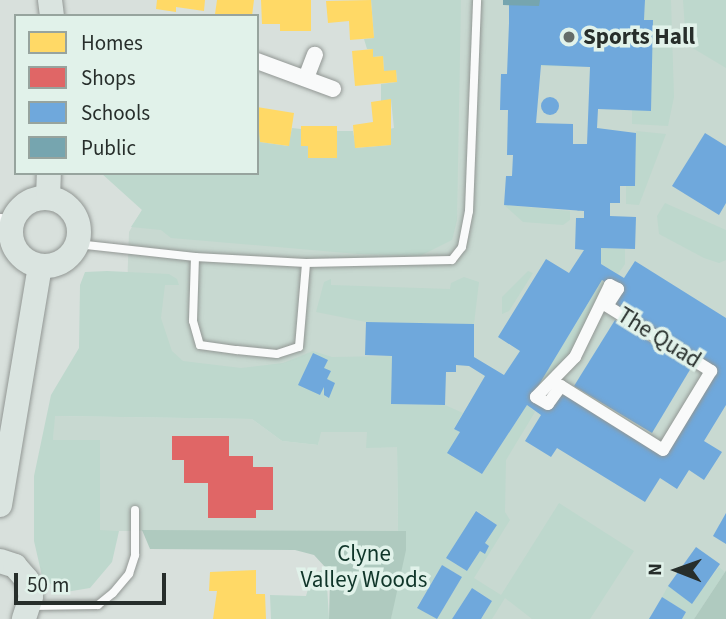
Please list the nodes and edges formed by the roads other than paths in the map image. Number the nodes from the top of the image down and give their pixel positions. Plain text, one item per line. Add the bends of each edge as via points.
1 (477, 0) edge
2 (315, 55) dead end
3 (259, 62) edge
4 (306, 78) junction
5 (333, 89) dead end
6 (49, 186) edge
7 (6, 223) edge
8 (77, 244) junction
9 (195, 257) junction
10 (306, 263) junction
11 (40, 266) junction
12 (536, 397) joint
13 (0, 505) edge
14 (135, 510) dead end
15 (0, 561) edge
16 (27, 613) edge

1 - 10 lane via 469,211 462,247 452,260 432,263
2 - 4 street
3 - 4 street
4 - 5 street
6 - 7 main road
6 - 8 main road via 74,214
7 - 11 main road via 13,247 29,263
8 - 9 lane
8 - 11 main road via 66,259
9 - 10 lane
9 - 10 lane via 193,321 200,345 276,354 299,346
11 - 13 main road
12 - 12 street, The Quad via 548,404 561,386 663,450 711,371 607,306 618,289 610,285 575,357
14 - 16 lane via 135,555 129,574 113,593 97,605
15 - 16 main road via 15,566 27,580

